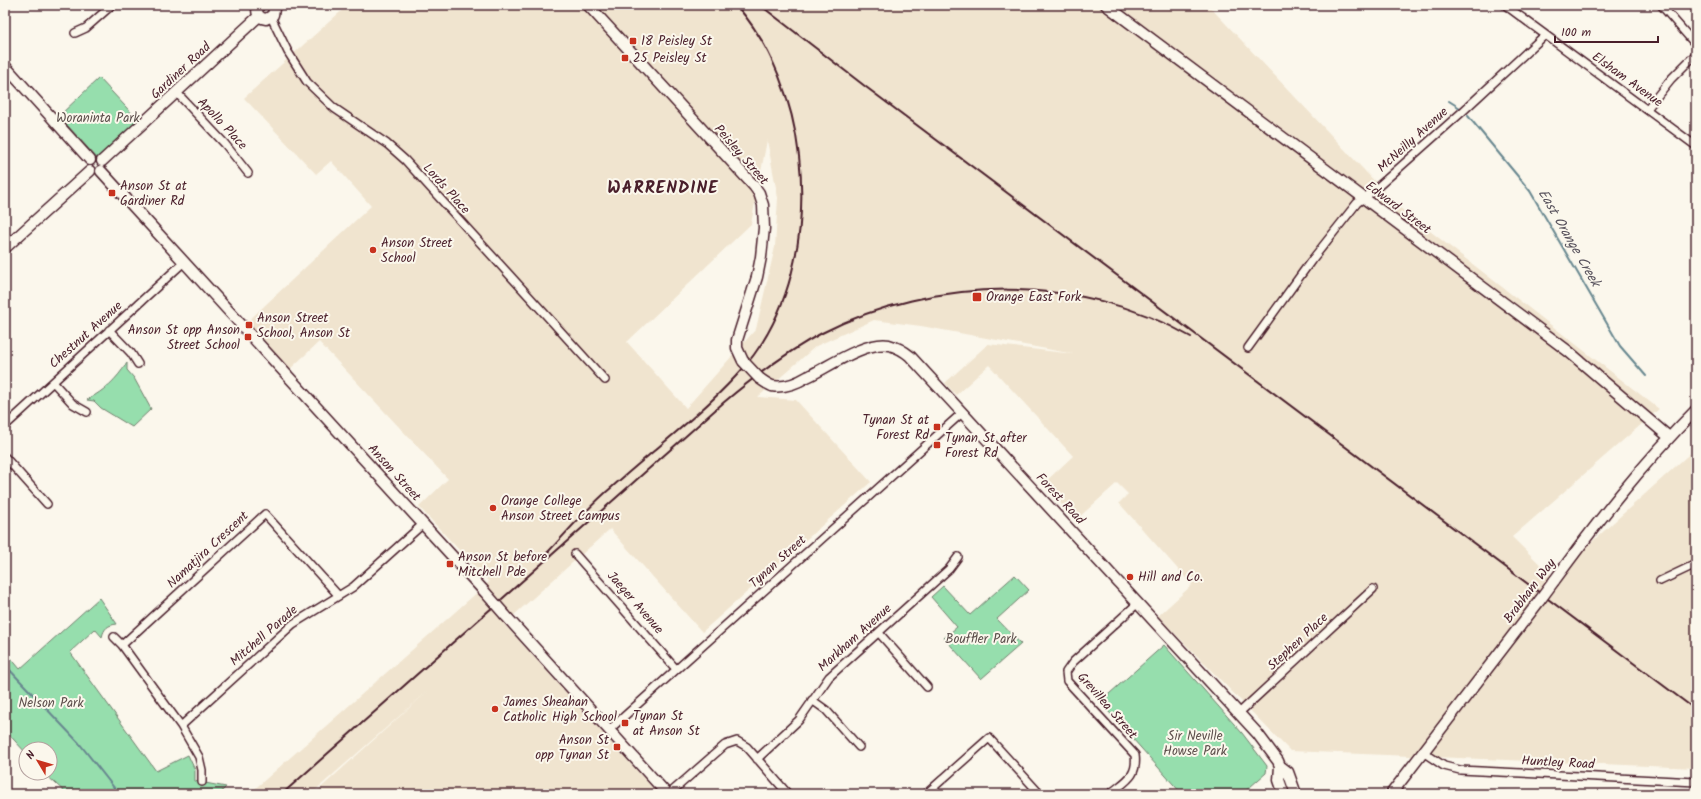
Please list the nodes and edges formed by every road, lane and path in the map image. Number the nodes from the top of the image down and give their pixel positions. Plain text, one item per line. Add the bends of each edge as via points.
1 (112, 5) edge
2 (259, 5) edge
3 (272, 5) edge
4 (588, 5) edge
5 (1106, 5) edge
6 (1505, 5) edge
7 (1661, 5) edge
8 (259, 16) junction
9 (271, 17) junction
10 (75, 33) dead end
11 (1545, 35) junction
12 (1696, 45) edge
13 (1696, 54) edge
14 (5, 66) edge
15 (177, 93) junction
16 (1647, 109) junction
17 (1696, 146) edge
18 (90, 160) junction
19 (101, 166) junction
20 (90, 170) junction
21 (248, 173) dead end
22 (1364, 198) junction
23 (5, 248) edge
24 (184, 262) junction
25 (109, 330) junction
26 (1248, 348) dead end
27 (138, 364) dead end
28 (759, 378) joint
29 (605, 380) dead end
30 (53, 382) junction
31 (1696, 410) edge
32 (87, 412) dead end
33 (963, 412) junction
34 (5, 426) edge
35 (1669, 437) junction
36 (5, 457) edge
37 (47, 504) dead end
38 (423, 524) junction
39 (575, 554) dead end
40 (958, 557) dead end
41 (1696, 564) edge
42 (1660, 582) dead end
43 (1373, 590) dead end
44 (338, 595) junction
45 (1138, 603) junction
46 (879, 633) junction
47 (114, 637) dead end
48 (122, 646) junction
49 (676, 669) junction
50 (927, 687) dead end
51 (812, 700) junction
52 (1239, 713) junction
53 (181, 726) junction
54 (609, 730) junction
55 (859, 748) dead end
56 (1423, 752) junction
57 (757, 758) junction
58 (1280, 766) junction
59 (202, 782) dead end
60 (1696, 782) edge
61 (668, 794) edge
62 (788, 794) edge
63 (926, 794) edge
64 (1040, 794) edge
65 (1110, 794) edge
66 (1284, 794) edge
67 (1296, 794) edge
68 (1391, 794) edge

1 - 10 street via 86,28
2 - 8 street
3 - 9 street via 274,10
4 - 28 street, Peisley Street, bridge via 754,186 762,199 764,216 761,257 736,340 743,361
5 - 22 street, Edward Street
6 - 11 street, Elsham Avenue
7 - 12 street
8 - 9 street via 264,19
8 - 15 street, Gardiner Road
9 - 29 street, Lords Place via 288,52 307,82 334,108 387,144 405,160
11 - 16 street, Elsham Avenue
11 - 22 street, McNeilly Avenue
13 - 16 street via 1671,79
14 - 18 street
15 - 19 street, Gardiner Road
15 - 21 street, Apollo Place via 225,144
16 - 17 street, Elsham Avenue
18 - 19 street via 97,158
18 - 20 street
19 - 20 street via 95,173
19 - 24 street, Anson Street
20 - 23 street
22 - 26 street, McNeilly Avenue via 1357,203 1311,261
22 - 35 street, Edward Street via 1568,351
24 - 25 street, Chestnut Avenue
24 - 38 street, Anson Street
25 - 27 street via 132,353
25 - 30 street, Chestnut Avenue
28 - 33 street, Forest Road via 771,386 789,385 866,348 888,345 910,356
30 - 32 street via 74,404
30 - 34 street, Chestnut Avenue
31 - 35 street, Brabham Way
33 - 45 street, Forest Road
33 - 49 street, Tynan Street
35 - 56 street, Brabham Way, bridge via 1603,515
36 - 37 street
38 - 44 street, Mitchell Parade via 353,587
38 - 54 street, Anson Street, bridge
39 - 49 street, Jaeger Avenue
40 - 46 street, Markham Avenue via 949,569
41 - 42 street
43 - 52 street, Stephen Place
44 - 48 street, Namatjira Crescent via 265,514
44 - 53 street, Mitchell Parade via 293,624
45 - 52 street, Forest Road
45 - 65 street, Grevillea Street via 1073,662 1066,672 1067,681 1135,755 1136,766 1133,774
46 - 50 street
46 - 51 street, Markham Avenue via 829,677
47 - 48 street
48 - 53 street
49 - 54 street, Tynan Street
51 - 55 street via 826,710
51 - 57 street, Markham Avenue via 794,725
52 - 58 street, Forest Road via 1271,750
53 - 59 street via 199,757
54 - 61 street, Anson Street
56 - 60 street, Huntley Road via 1444,766 1460,770
56 - 68 street, Brabham Way
57 - 61 street via 737,741 730,742
57 - 62 street
58 - 66 street, Forest Road via 1279,780
58 - 67 street, Forest Road via 1288,772
63 - 64 street via 989,738

